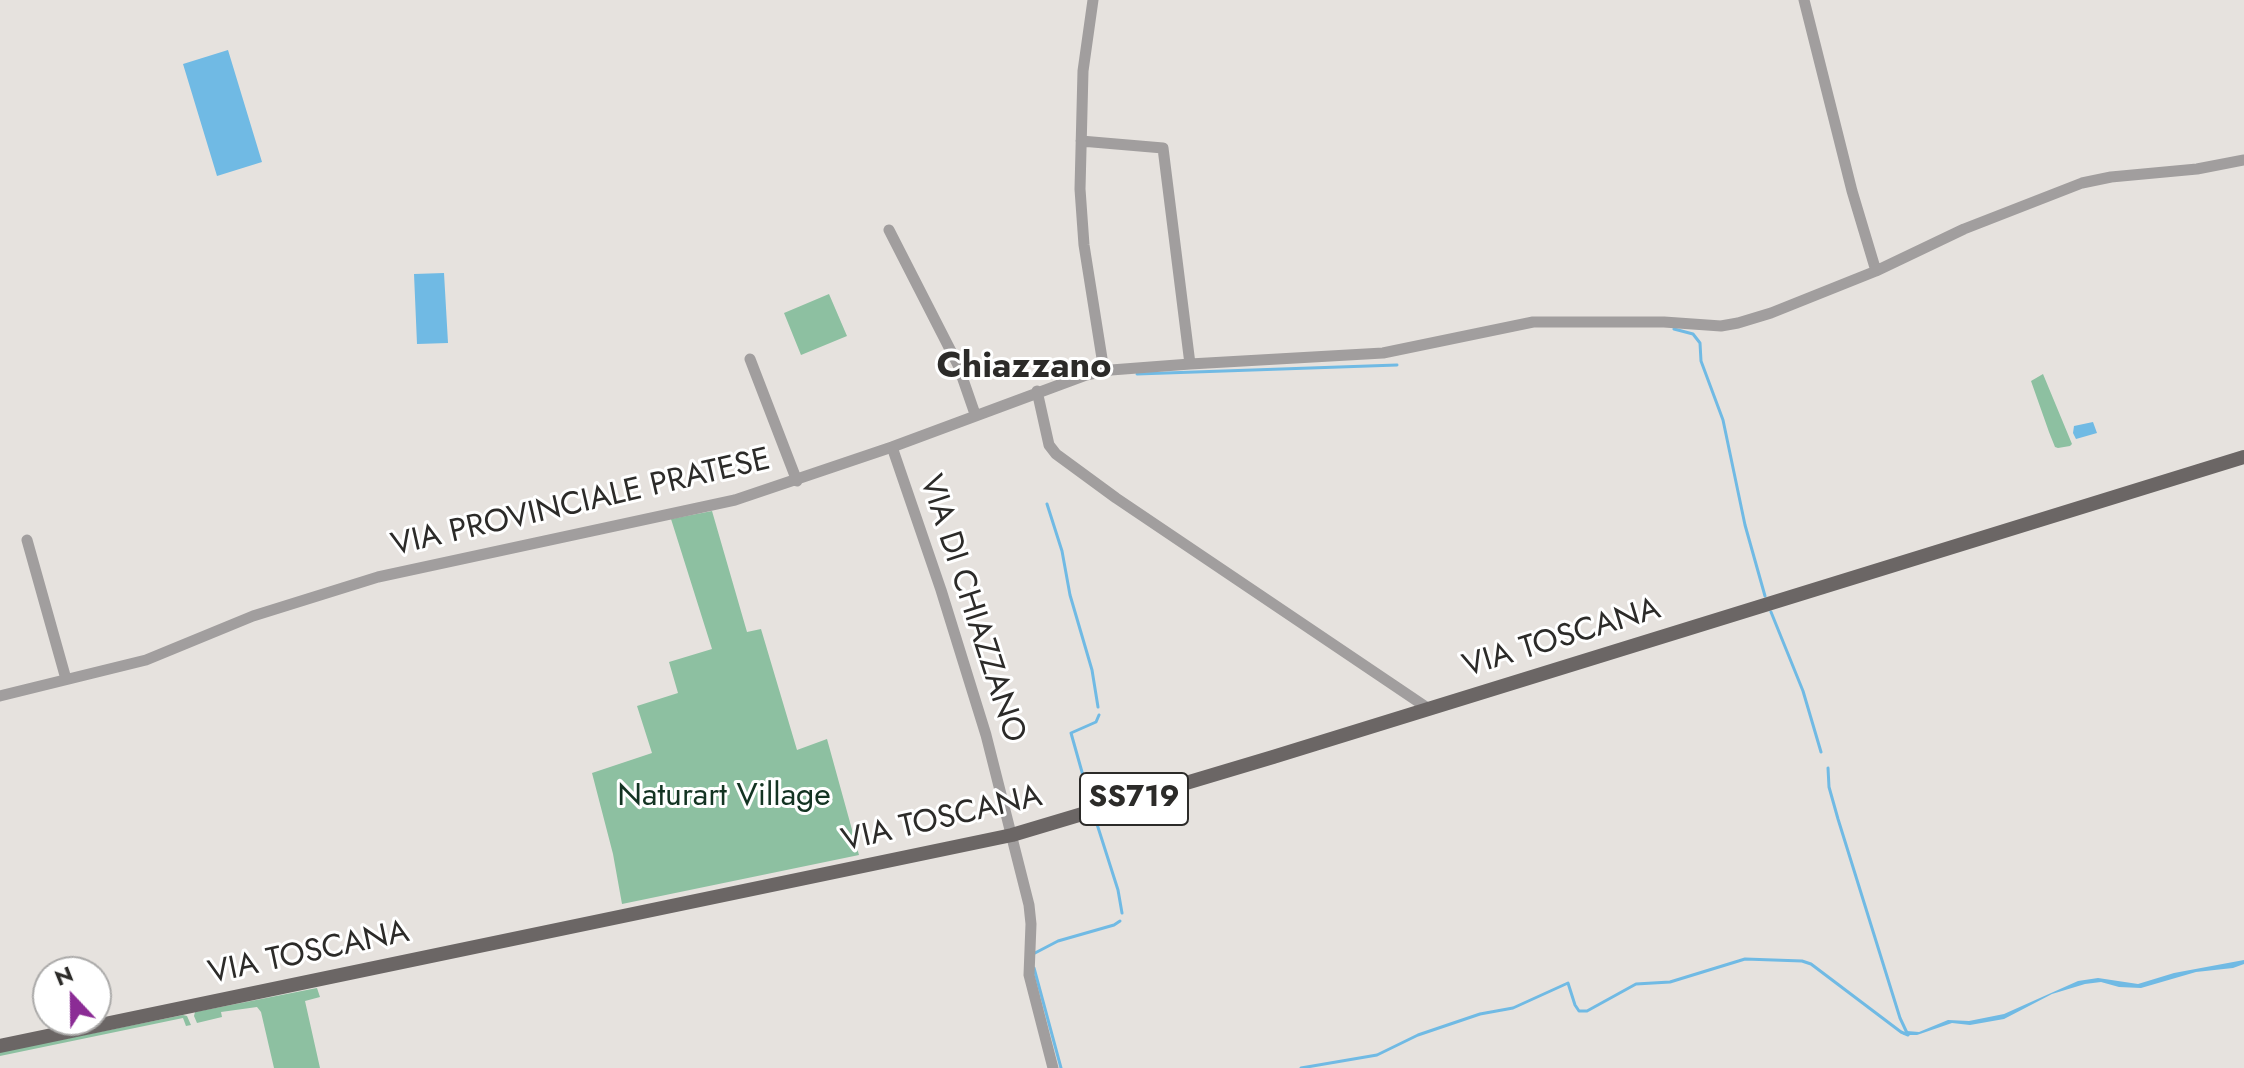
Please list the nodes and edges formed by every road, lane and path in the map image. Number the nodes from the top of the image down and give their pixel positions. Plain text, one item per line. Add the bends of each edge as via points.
1 (1093, 0) edge
2 (1804, 0) edge
3 (1081, 141) junction
4 (2244, 160) edge
5 (889, 230) dead end
6 (1876, 271) junction
7 (750, 359) dead end
8 (1190, 364) junction
9 (1104, 371) junction
10 (1037, 391) junction
11 (975, 414) junction
12 (892, 447) junction
13 (2244, 457) edge
14 (797, 481) junction
15 (27, 540) dead end
16 (66, 679) junction
17 (0, 696) edge
18 (1429, 709) junction
19 (1012, 835) junction
20 (0, 1046) edge
21 (1053, 1068) edge

1 - 3 street
2 - 6 street
3 - 8 street via 1163,148
3 - 9 street via 1081,219
4 - 6 street, VIA PROVINCIALE PRATESE via 2082,183 1964,229
5 - 11 street via 958,365
6 - 8 street, VIA PROVINCIALE PRATESE via 1771,313 1721,326 1533,322 1383,353
7 - 14 street
8 - 9 street, VIA PROVINCIALE PRATESE
9 - 10 street, VIA PROVINCIALE PRATESE
10 - 11 street, VIA PROVINCIALE PRATESE
10 - 18 street via 1049,445 1056,454
11 - 12 street, VIA PROVINCIALE PRATESE
12 - 14 street, VIA PROVINCIALE PRATESE
12 - 19 street, VIA DI CHIAZZANO via 982,720
13 - 18 main road, VIA TOSCANA / SS719
14 - 16 street, VIA PROVINCIALE PRATESE via 674,515 378,577 253,616 146,660
15 - 16 street
16 - 17 street, VIA PROVINCIALE PRATESE
18 - 19 main road, VIA TOSCANA / SS719
19 - 20 main road, VIA TOSCANA / SS719
19 - 21 street, VIA DI CHIAZZANO via 1031,914 1029,975

